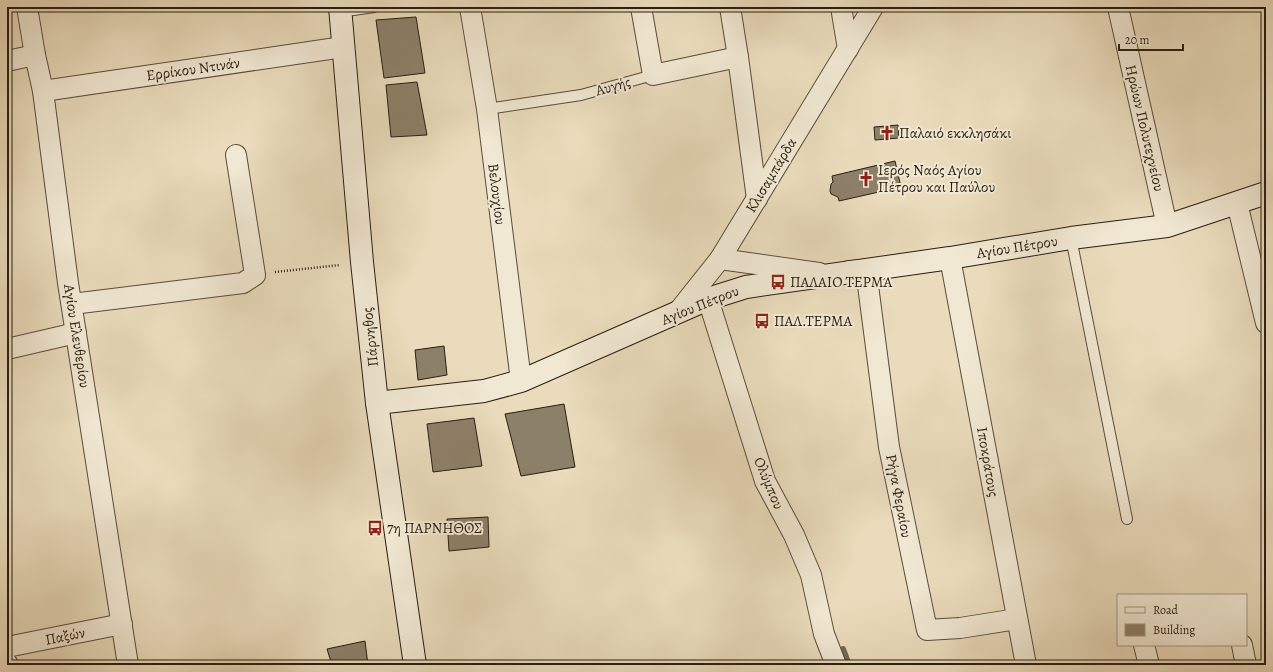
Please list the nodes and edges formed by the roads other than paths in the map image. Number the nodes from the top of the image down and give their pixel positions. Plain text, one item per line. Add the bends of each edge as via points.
1 (27, 7) edge
2 (374, 7) edge
3 (470, 7) edge
4 (641, 7) edge
5 (730, 7) edge
6 (841, 7) edge
7 (873, 7) edge
8 (1118, 7) edge
9 (340, 9) edge
10 (343, 47) junction
11 (848, 49) junction
12 (35, 55) junction
13 (738, 57) junction
14 (7, 61) edge
15 (653, 75) junction
16 (43, 92) junction
17 (487, 109) junction
18 (236, 155) dead end
19 (1266, 193) edge
20 (757, 199) junction
21 (1237, 203) junction
22 (1167, 226) junction
23 (1071, 238) junction
24 (950, 258) junction
25 (720, 259) junction
26 (866, 270) junction
27 (708, 299) junction
28 (72, 304) junction
29 (1266, 323) edge
30 (651, 325) junction
31 (76, 333) junction
32 (7, 349) edge
33 (521, 381) junction
34 (378, 403) junction
35 (1127, 519) dead end
36 (1017, 619) junction
37 (122, 624) junction
38 (1144, 646) edge
39 (1242, 646) edge
40 (7, 647) edge
41 (128, 665) edge
42 (415, 665) edge
43 (836, 665) edge
44 (1026, 665) edge
45 (1149, 665) edge
46 (1246, 665) edge

1 - 12 street, Αγίου Ελευθερίου
2 - 9 lane
3 - 17 street, Βελουχίου
4 - 15 street
5 - 13 street
6 - 11 street
7 - 11 street, Κλισαμπάρδα
8 - 22 street, Ηρώων Πολυτεχνείου
9 - 10 street, Πάρνηθος
10 - 16 street, Ερρίκου Ντινάν
10 - 34 street, Πάρνηθος via 362,262
11 - 20 street, Κλισαμπάρδα
12 - 14 street
12 - 16 street, Αγίου Ελευθερίου
13 - 15 street, Αυγής
13 - 20 street
15 - 17 lane, Αυγής via 581,95
16 - 28 street, Αγίου Ελευθερίου
17 - 33 street, Βελουχίου
18 - 28 street via 255,275 243,283
19 - 21 street, Αγίου Πέτρου
20 - 25 street, Κλισαμπάρδα
21 - 22 street, Αγίου Πέτρου
21 - 29 street
22 - 23 street, Αγίου Πέτρου
23 - 24 street, Αγίου Πέτρου
23 - 35 lane
24 - 26 street, Αγίου Πέτρου
24 - 36 street, Ιποκράτους
25 - 26 street via 817,273
25 - 30 street, Κλισαμπάρδα via 677,313
26 - 27 street, Αγίου Πέτρου via 746,287
26 - 36 street, Ρήγα Φεραίου via 889,448 926,630 960,628
27 - 30 street, Αγίου Πέτρου
27 - 43 street, Ολύμπου via 766,481 811,575 824,634
28 - 31 street, Αγίου Ελευθερίου
30 - 33 street, Αγίου Πέτρου
31 - 32 street
31 - 37 street, Αγίου Ελευθερίου
33 - 34 street, Αγίου Πέτρου via 484,391
34 - 42 street, Πάρνηθος
36 - 44 street, Ιποκράτους
37 - 40 street, Παξών
37 - 41 street, Αγίου Ελευθερίου
38 - 45 street
39 - 46 street

